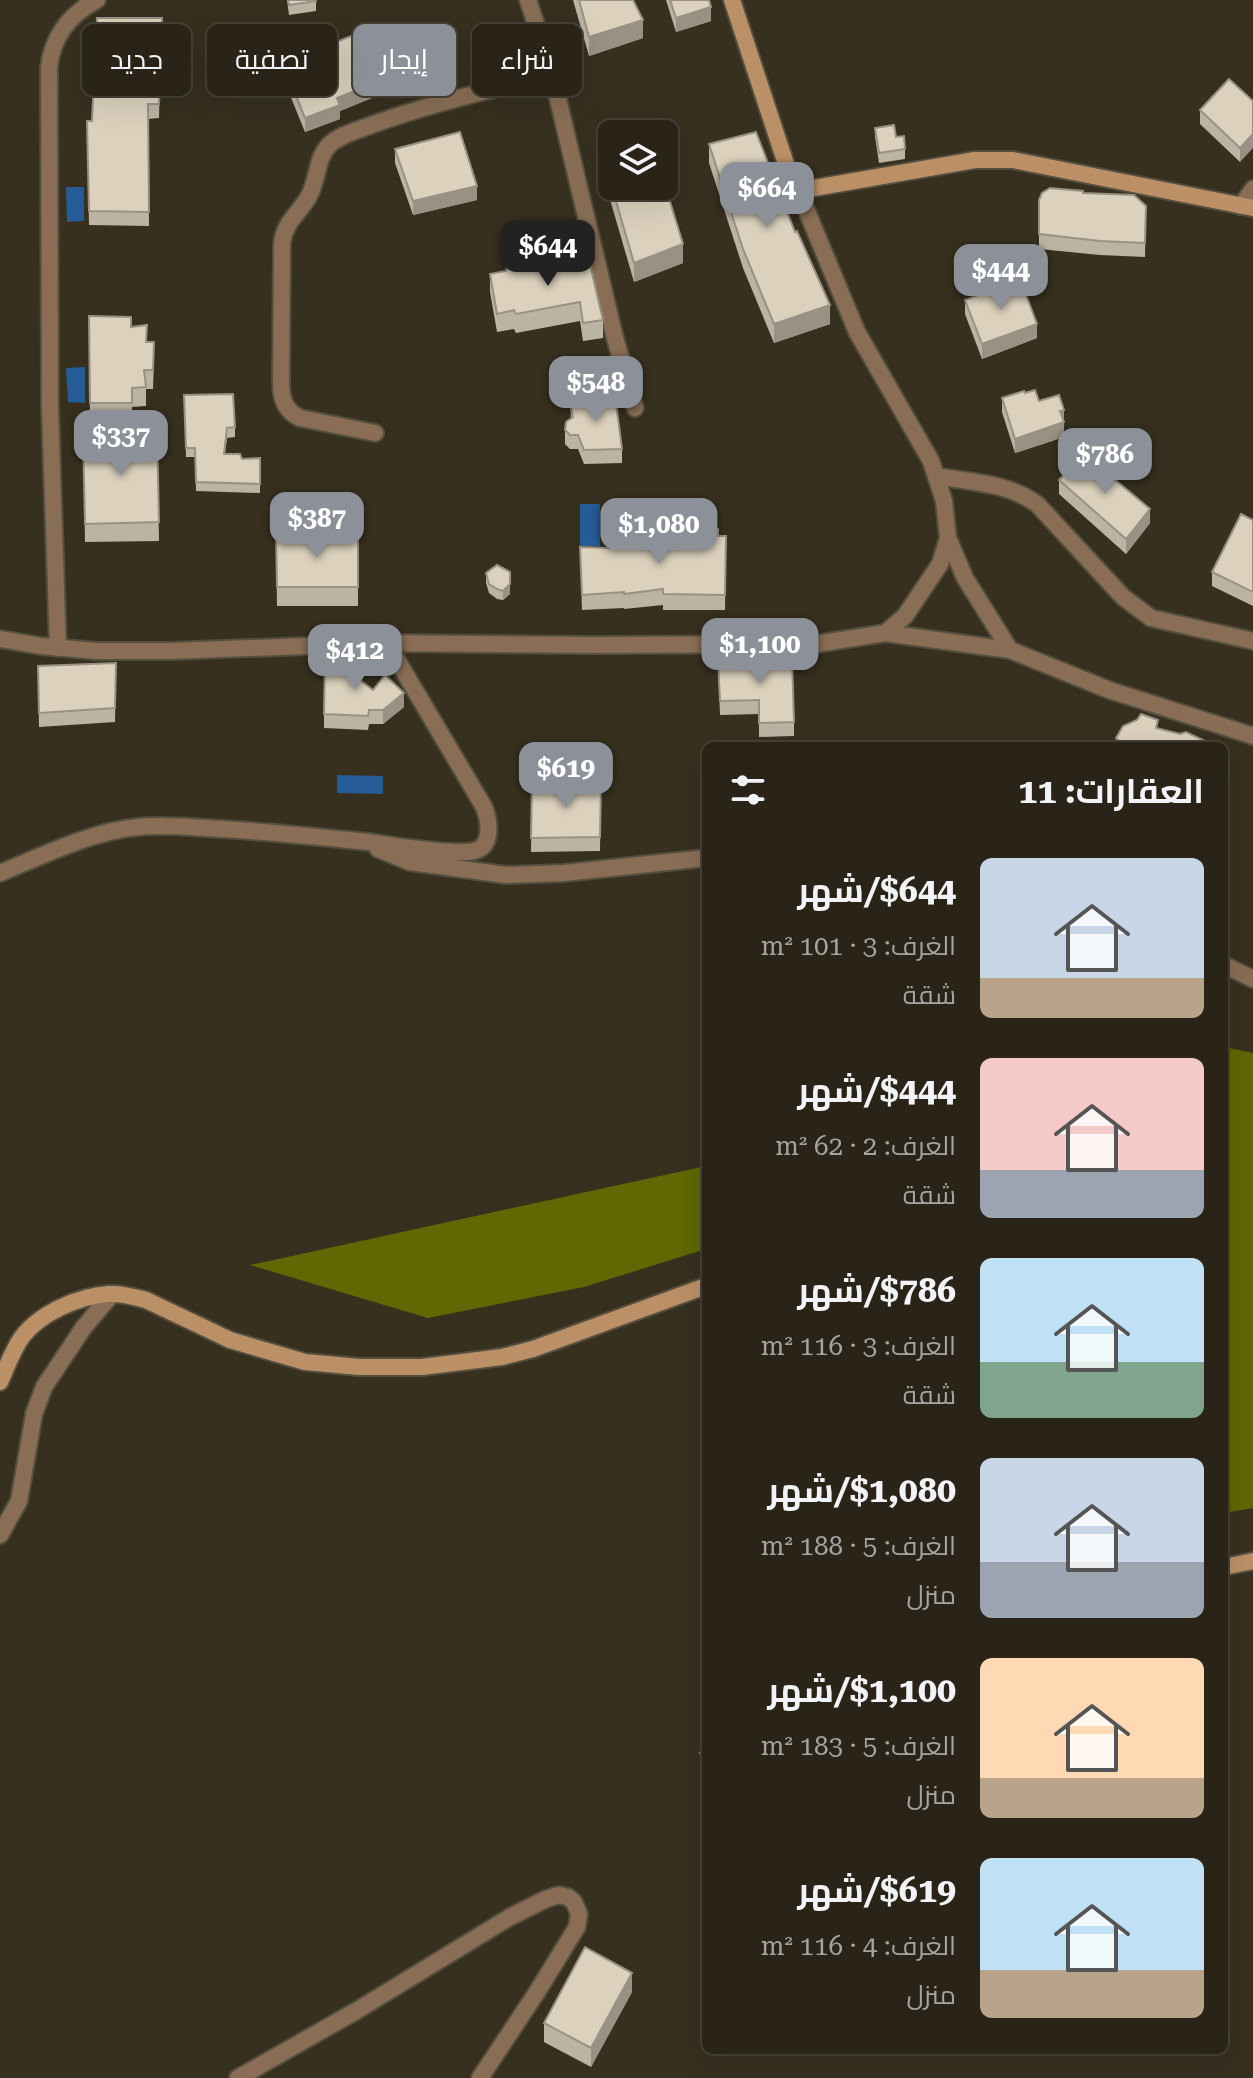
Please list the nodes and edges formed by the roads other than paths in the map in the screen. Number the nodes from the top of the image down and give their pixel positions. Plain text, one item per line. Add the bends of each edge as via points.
1 (97, 0) edge
2 (528, 0) edge
3 (732, 0) edge
4 (536, 24) edge
5 (472, 95) edge
6 (557, 96) edge
7 (796, 185) junction
8 (1253, 189) edge
9 (1247, 207) edge
10 (635, 408) dead end
11 (375, 433) dead end
12 (936, 476) junction
13 (948, 538) junction
14 (885, 633) junction
15 (0, 639) edge
16 (1253, 641) edge
17 (387, 643) junction
18 (58, 648) junction
19 (1010, 650) junction
20 (1253, 736) edge
21 (362, 841) junction
22 (702, 858) edge
23 (0, 873) edge
24 (1228, 967) edge
25 (1253, 979) edge
26 (702, 1287) edge
27 (112, 1294) junction
28 (0, 1382) edge
29 (0, 1535) edge
30 (1253, 1561) edge
31 (1228, 1566) edge
32 (238, 2078) edge
33 (480, 2078) edge

1 - 18 street via 64,26 49,68 50,409
2 - 4 street
3 - 7 street
5 - 11 street via 420,108 329,145 309,195 286,227 284,404 300,418
6 - 10 street
7 - 9 street via 814,188 991,158
7 - 12 street via 857,332
8 - 9 street
12 - 13 street
12 - 16 street via 1025,495 1123,597 1151,618
13 - 14 street via 924,589
13 - 19 street via 965,578
14 - 17 street via 816,644
14 - 19 street
15 - 18 street
17 - 18 street via 170,651
17 - 21 street via 480,798 488,831 483,847 470,852
19 - 20 street via 1109,690
21 - 22 street via 410,862 506,875
21 - 23 street via 137,827 92,837
24 - 25 street
26 - 27 street via 533,1349 386,1368 323,1365 275,1355 146,1300
27 - 28 street via 71,1304 34,1324
27 - 29 street via 44,1387 19,1501
30 - 31 street
32 - 33 street via 510,1917 546,1899 568,1897 579,1914 577,1927

